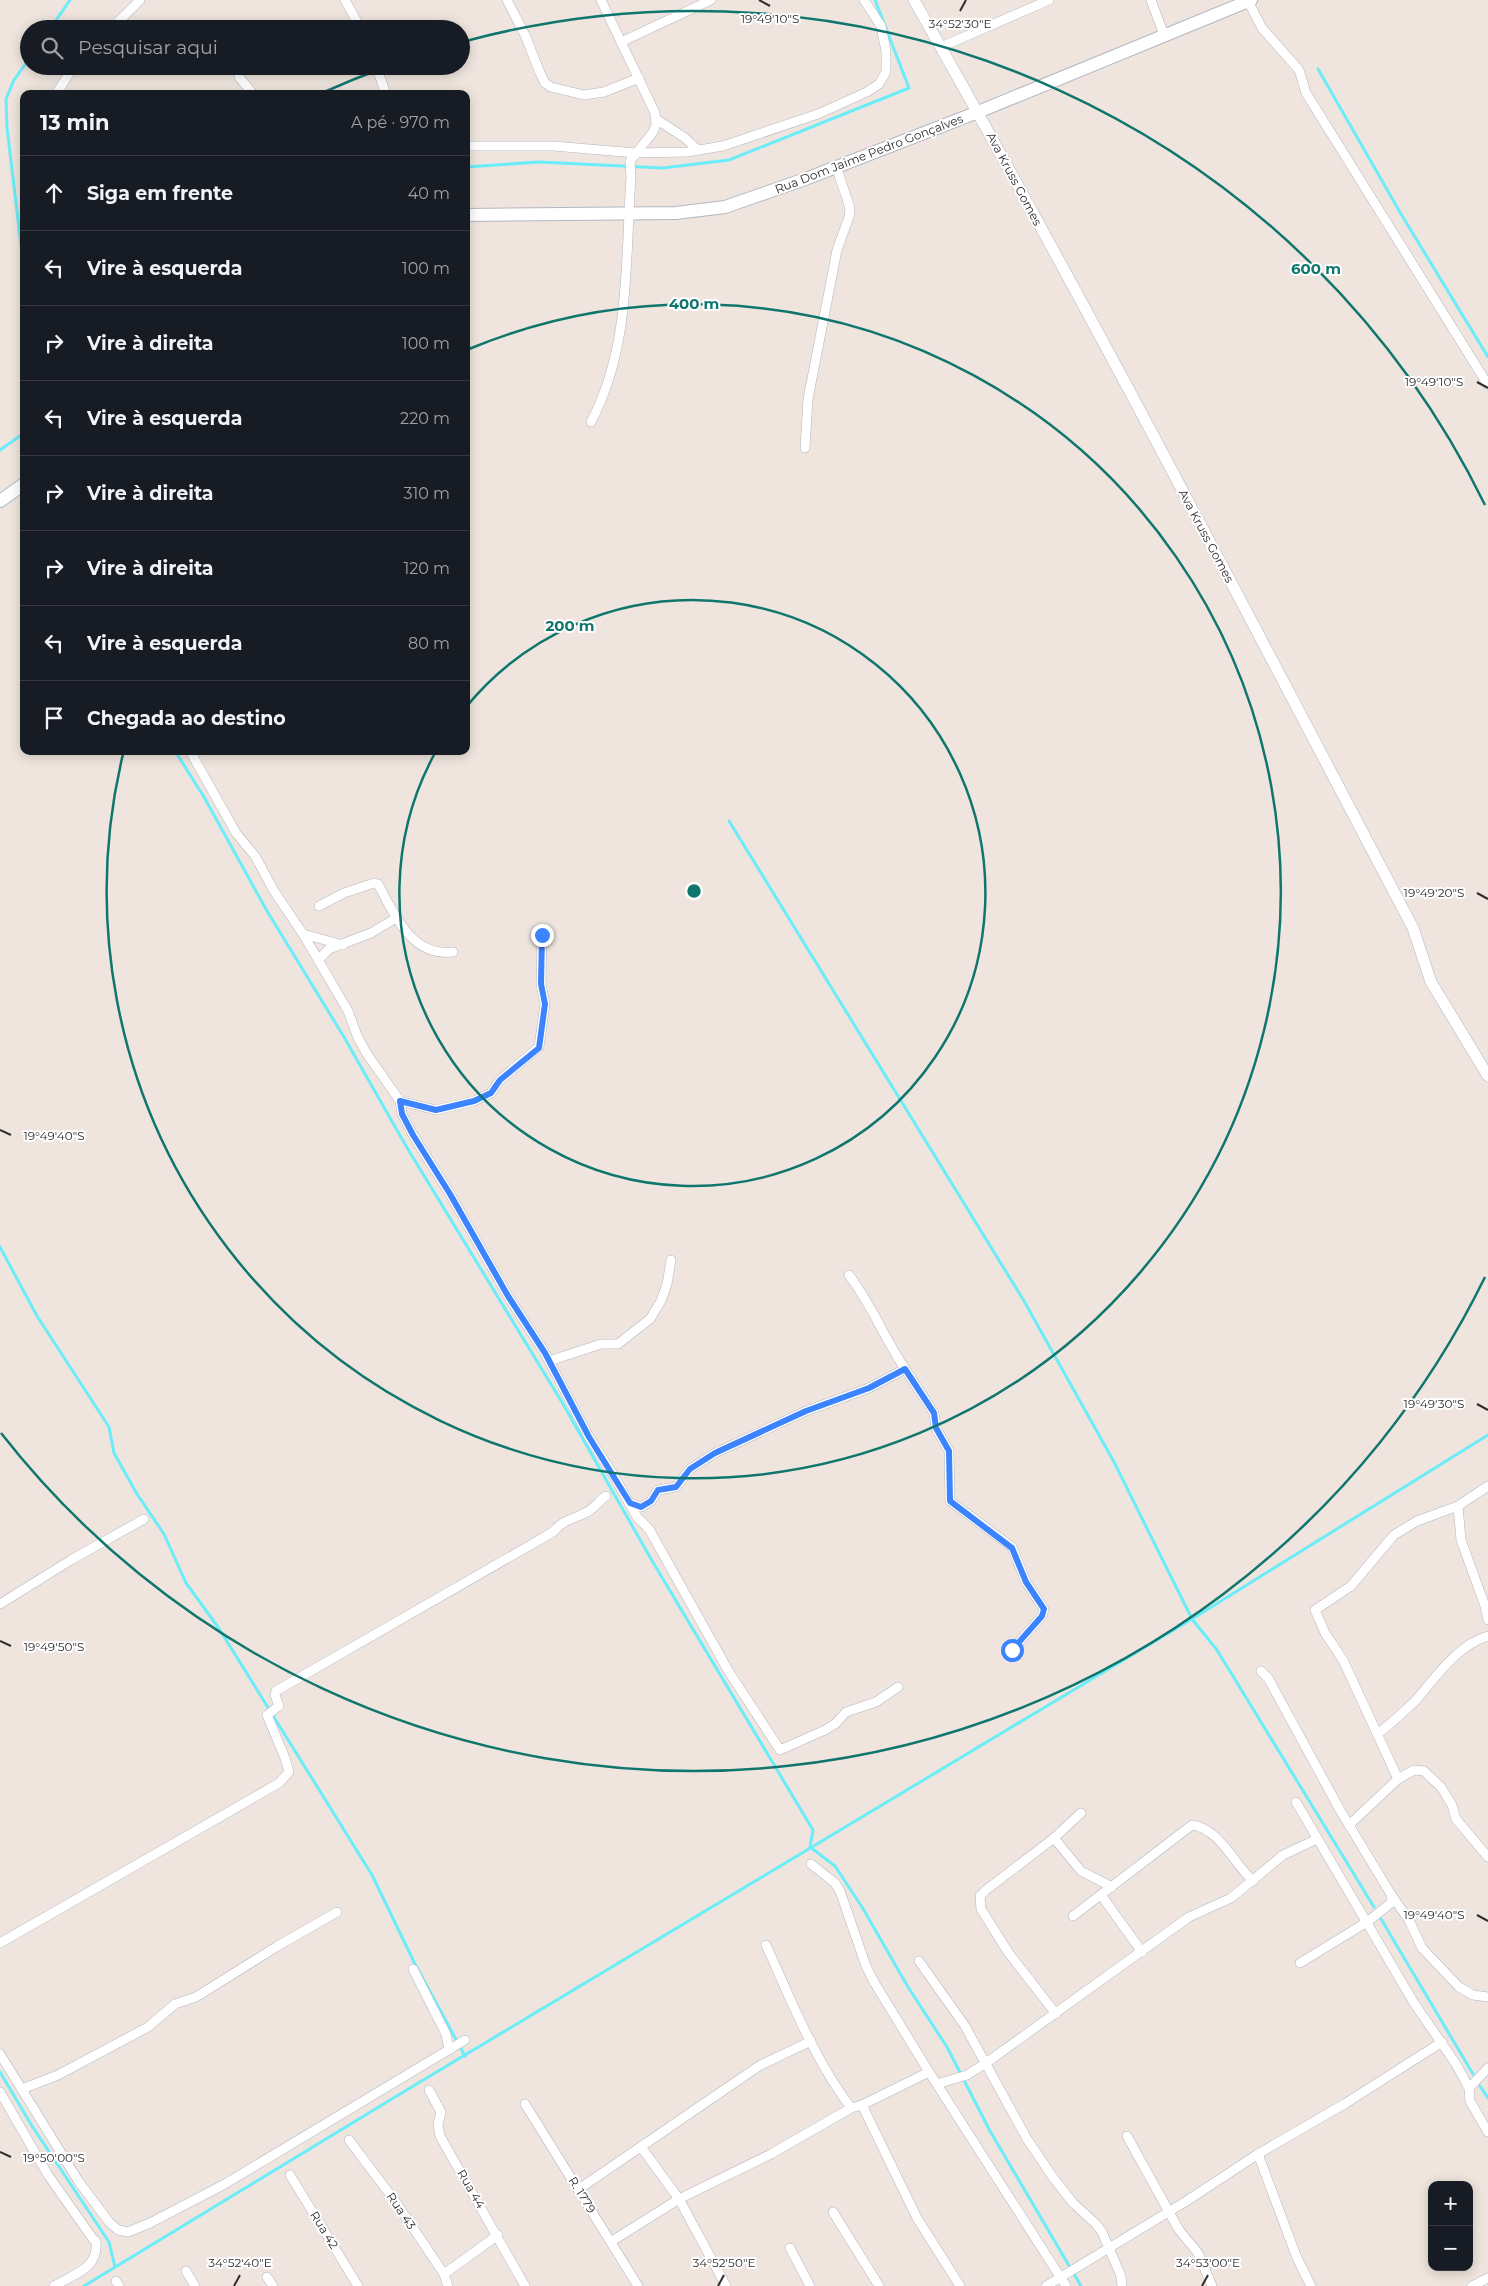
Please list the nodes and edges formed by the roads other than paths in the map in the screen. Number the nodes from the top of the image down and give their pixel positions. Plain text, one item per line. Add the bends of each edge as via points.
1 (140, 0) edge
2 (345, 0) edge
3 (507, 0) edge
4 (601, 0) edge
5 (710, 0) edge
6 (864, 0) edge
7 (914, 0) edge
8 (1049, 0) edge
9 (1151, 0) edge
10 (1250, 0) edge
11 (120, 20) edge
12 (356, 20) edge
13 (1164, 35) junction
14 (621, 42) junction
15 (941, 47) junction
16 (68, 75) edge
17 (379, 75) edge
18 (239, 77) dead end
19 (639, 78) junction
20 (59, 90) edge
21 (250, 90) edge
22 (385, 90) edge
23 (978, 112) junction
24 (656, 119) junction
25 (470, 146) edge
26 (698, 150) junction
27 (633, 157) junction
28 (836, 166) junction
29 (628, 213) junction
30 (470, 215) edge
31 (1488, 385) edge
32 (591, 422) dead end
33 (805, 448) dead end
34 (20, 487) edge
35 (0, 501) edge
36 (192, 755) edge
37 (319, 906) dead end
38 (396, 918) junction
39 (303, 934) junction
40 (542, 935) dead end
41 (343, 946) junction
42 (453, 952) dead end
43 (318, 960) junction
44 (1488, 1076) edge
45 (400, 1101) junction
46 (671, 1260) dead end
47 (849, 1275) dead end
48 (549, 1361) junction
49 (905, 1369) junction
50 (1488, 1486) edge
51 (606, 1496) dead end
52 (630, 1503) junction
53 (1458, 1506) junction
54 (144, 1519) dead end
55 (0, 1604) edge
56 (1488, 1620) edge
57 (1488, 1636) edge
58 (1012, 1650) dead end
59 (1261, 1670) dead end
60 (898, 1687) dead end
61 (1378, 1734) junction
62 (1398, 1778) junction
63 (1296, 1802) dead end
64 (1081, 1813) dead end
65 (1349, 1825) junction
66 (1054, 1838) junction
67 (1317, 1839) junction
68 (1488, 1857) edge
69 (811, 1864) dead end
70 (1253, 1881) junction
71 (1112, 1887) junction
72 (1101, 1895) junction
73 (1392, 1896) junction
74 (337, 1912) dead end
75 (1074, 1916) dead end
76 (1367, 1922) junction
77 (0, 1943) edge
78 (766, 1945) dead end
79 (1142, 1952) junction
80 (919, 1961) dead end
81 (1300, 1963) dead end
82 (413, 1968) dead end
83 (1488, 1997) edge
84 (1056, 2014) junction
85 (466, 2040) dead end
86 (811, 2041) junction
87 (1442, 2042) junction
88 (452, 2049) junction
89 (0, 2054) edge
90 (986, 2063) junction
91 (1488, 2068) edge
92 (929, 2072) junction
93 (937, 2084) junction
94 (1468, 2088) junction
95 (22, 2089) junction
96 (429, 2090) dead end
97 (0, 2092) edge
98 (525, 2104) dead end
99 (862, 2106) junction
100 (851, 2108) junction
101 (1488, 2132) edge
102 (1127, 2136) dead end
103 (349, 2140) dead end
104 (641, 2147) junction
105 (1258, 2154) junction
106 (290, 2175) dead end
107 (579, 2189) junction
108 (679, 2199) junction
109 (833, 2212) dead end
110 (1168, 2212) junction
111 (498, 2235) junction
112 (612, 2242) junction
113 (790, 2248) dead end
114 (1108, 2248) junction
115 (186, 2271) dead end
116 (1068, 2272) junction
117 (444, 2274) junction
118 (267, 2277) dead end
119 (1488, 2278) edge
120 (54, 2286) edge
121 (195, 2286) edge
122 (273, 2286) edge
123 (358, 2286) edge
124 (448, 2286) edge
125 (525, 2286) edge
126 (638, 2286) edge
127 (726, 2286) edge
128 (810, 2286) edge
129 (880, 2286) edge
130 (960, 2286) edge
131 (1046, 2286) edge
132 (1066, 2286) edge
133 (1122, 2286) edge
134 (1212, 2286) edge
135 (1310, 2286) edge
136 (1472, 2286) edge

1 - 11 street
2 - 12 street
3 - 19 street via 540,74 551,87 584,95 604,92
4 - 14 street
5 - 14 street
6 - 26 street via 881,26 886,51 886,72 879,84 818,114 723,146
7 - 15 street, Ava Kruss Gomes
8 - 15 street
9 - 13 street
10 - 13 main road, Rua Dom Jaime Pedro Gonçalves
10 - 31 street via 1262,28 1299,70 1306,93
13 - 23 main road, Rua Dom Jaime Pedro Gonçalves
14 - 19 street
15 - 23 street, Ava Kruss Gomes
16 - 20 street
17 - 22 street
18 - 21 street
19 - 24 street
23 - 28 main road, Rua Dom Jaime Pedro Gonçalves
23 - 44 street, Ava Kruss Gomes via 1172,470 1413,928 1431,982
24 - 26 street
24 - 27 street via 653,132
25 - 27 street via 553,146
26 - 27 street
27 - 29 street
28 - 29 main road, Rua Dom Jaime Pedro Gonçalves via 725,207 676,213
28 - 33 street via 850,208 837,250 808,399
29 - 30 main road, Rua Dom Jaime Pedro Gonçalves
29 - 32 street via 624,308 611,374 604,398
34 - 35 main road
36 - 39 street via 236,833 255,856
37 - 38 street via 374,883 378,884
38 - 41 street
38 - 42 street via 425,948 441,953
39 - 41 street
39 - 43 street
40 - 45 street via 541,984 545,1004 539,1048 500,1080 491,1093 474,1101 436,1110
41 - 43 street via 328,949
43 - 45 street via 348,1011 367,1054
45 - 48 street via 402,1114 413,1135
46 - 48 street via 661,1301 650,1319 618,1344 602,1344
47 - 49 street via 867,1300
48 - 52 street via 589,1437
49 - 52 street via 869,1388 806,1411 715,1453 690,1469 676,1487 658,1490 651,1501 641,1507
49 - 58 street via 934,1413 936,1428 949,1451 950,1501 1012,1548 1026,1582 1044,1609 1042,1616
50 - 53 street
51 - 77 street via 589,1511 559,1524 552,1532 276,1691 279,1706 267,1715 289,1772 279,1783
52 - 60 street via 637,1517 649,1529 736,1685 780,1750 825,1730 846,1712 876,1702
53 - 56 street via 1461,1540
53 - 61 street via 1418,1521 1394,1535 1351,1586 1315,1610
54 - 55 street
57 - 61 street via 1462,1650
59 - 65 street
61 - 62 street
62 - 65 street
62 - 68 street via 1414,1770 1424,1771 1441,1787 1452,1804 1456,1819
63 - 67 street
64 - 66 street
65 - 73 street
66 - 71 street via 1081,1871
66 - 84 street via 980,1896 981,1908 1008,1952
67 - 70 street via 1283,1855
67 - 76 street
69 - 92 street via 840,1891 866,1966
70 - 71 street via 1215,1836 1200,1826 1192,1825
70 - 79 street via 1231,1898 1189,1917
71 - 72 street
72 - 75 street
72 - 79 street
73 - 76 street via 1391,1903
73 - 83 street via 1428,1955 1459,1987 1473,1995
74 - 95 street via 196,1997 176,2004 148,2027 58,2075
76 - 81 street
76 - 87 street via 1414,2004
78 - 86 street
79 - 84 street
80 - 90 street via 965,2026
82 - 88 street
84 - 90 street
85 - 88 street
86 - 100 street
86 - 104 street via 759,2066
87 - 94 street
87 - 105 street
88 - 95 street via 223,2185 128,2232 118,2230 109,2222 79,2182
89 - 95 street
90 - 93 street via 963,2076
90 - 114 street via 1027,2139 1065,2194 1096,2224
91 - 94 street
92 - 93 street
92 - 99 street
93 - 116 street
94 - 101 street via 1470,2101
96 - 111 street, Rua 44 via 441,2112 440,2136
97 - 120 street via 48,2175 96,2241 95,2258 90,2264
98 - 107 street, R. 1779
99 - 100 street
99 - 130 street via 918,2218
100 - 108 street via 771,2154
102 - 110 street
103 - 117 street, Rua 43
104 - 107 street
104 - 108 street
105 - 110 street
105 - 135 street
106 - 123 street, Rua 42
107 - 112 street, R. 1779
108 - 112 street
108 - 127 street
109 - 129 street
110 - 114 street
110 - 134 street via 1178,2230 1198,2253
111 - 117 street
111 - 125 street, Rua 44
112 - 126 street, R. 1779
113 - 128 street
114 - 116 street
114 - 133 street via 1121,2276
115 - 121 street
116 - 131 street
116 - 132 street
117 - 124 street, Rua 43
118 - 122 street
119 - 136 street

